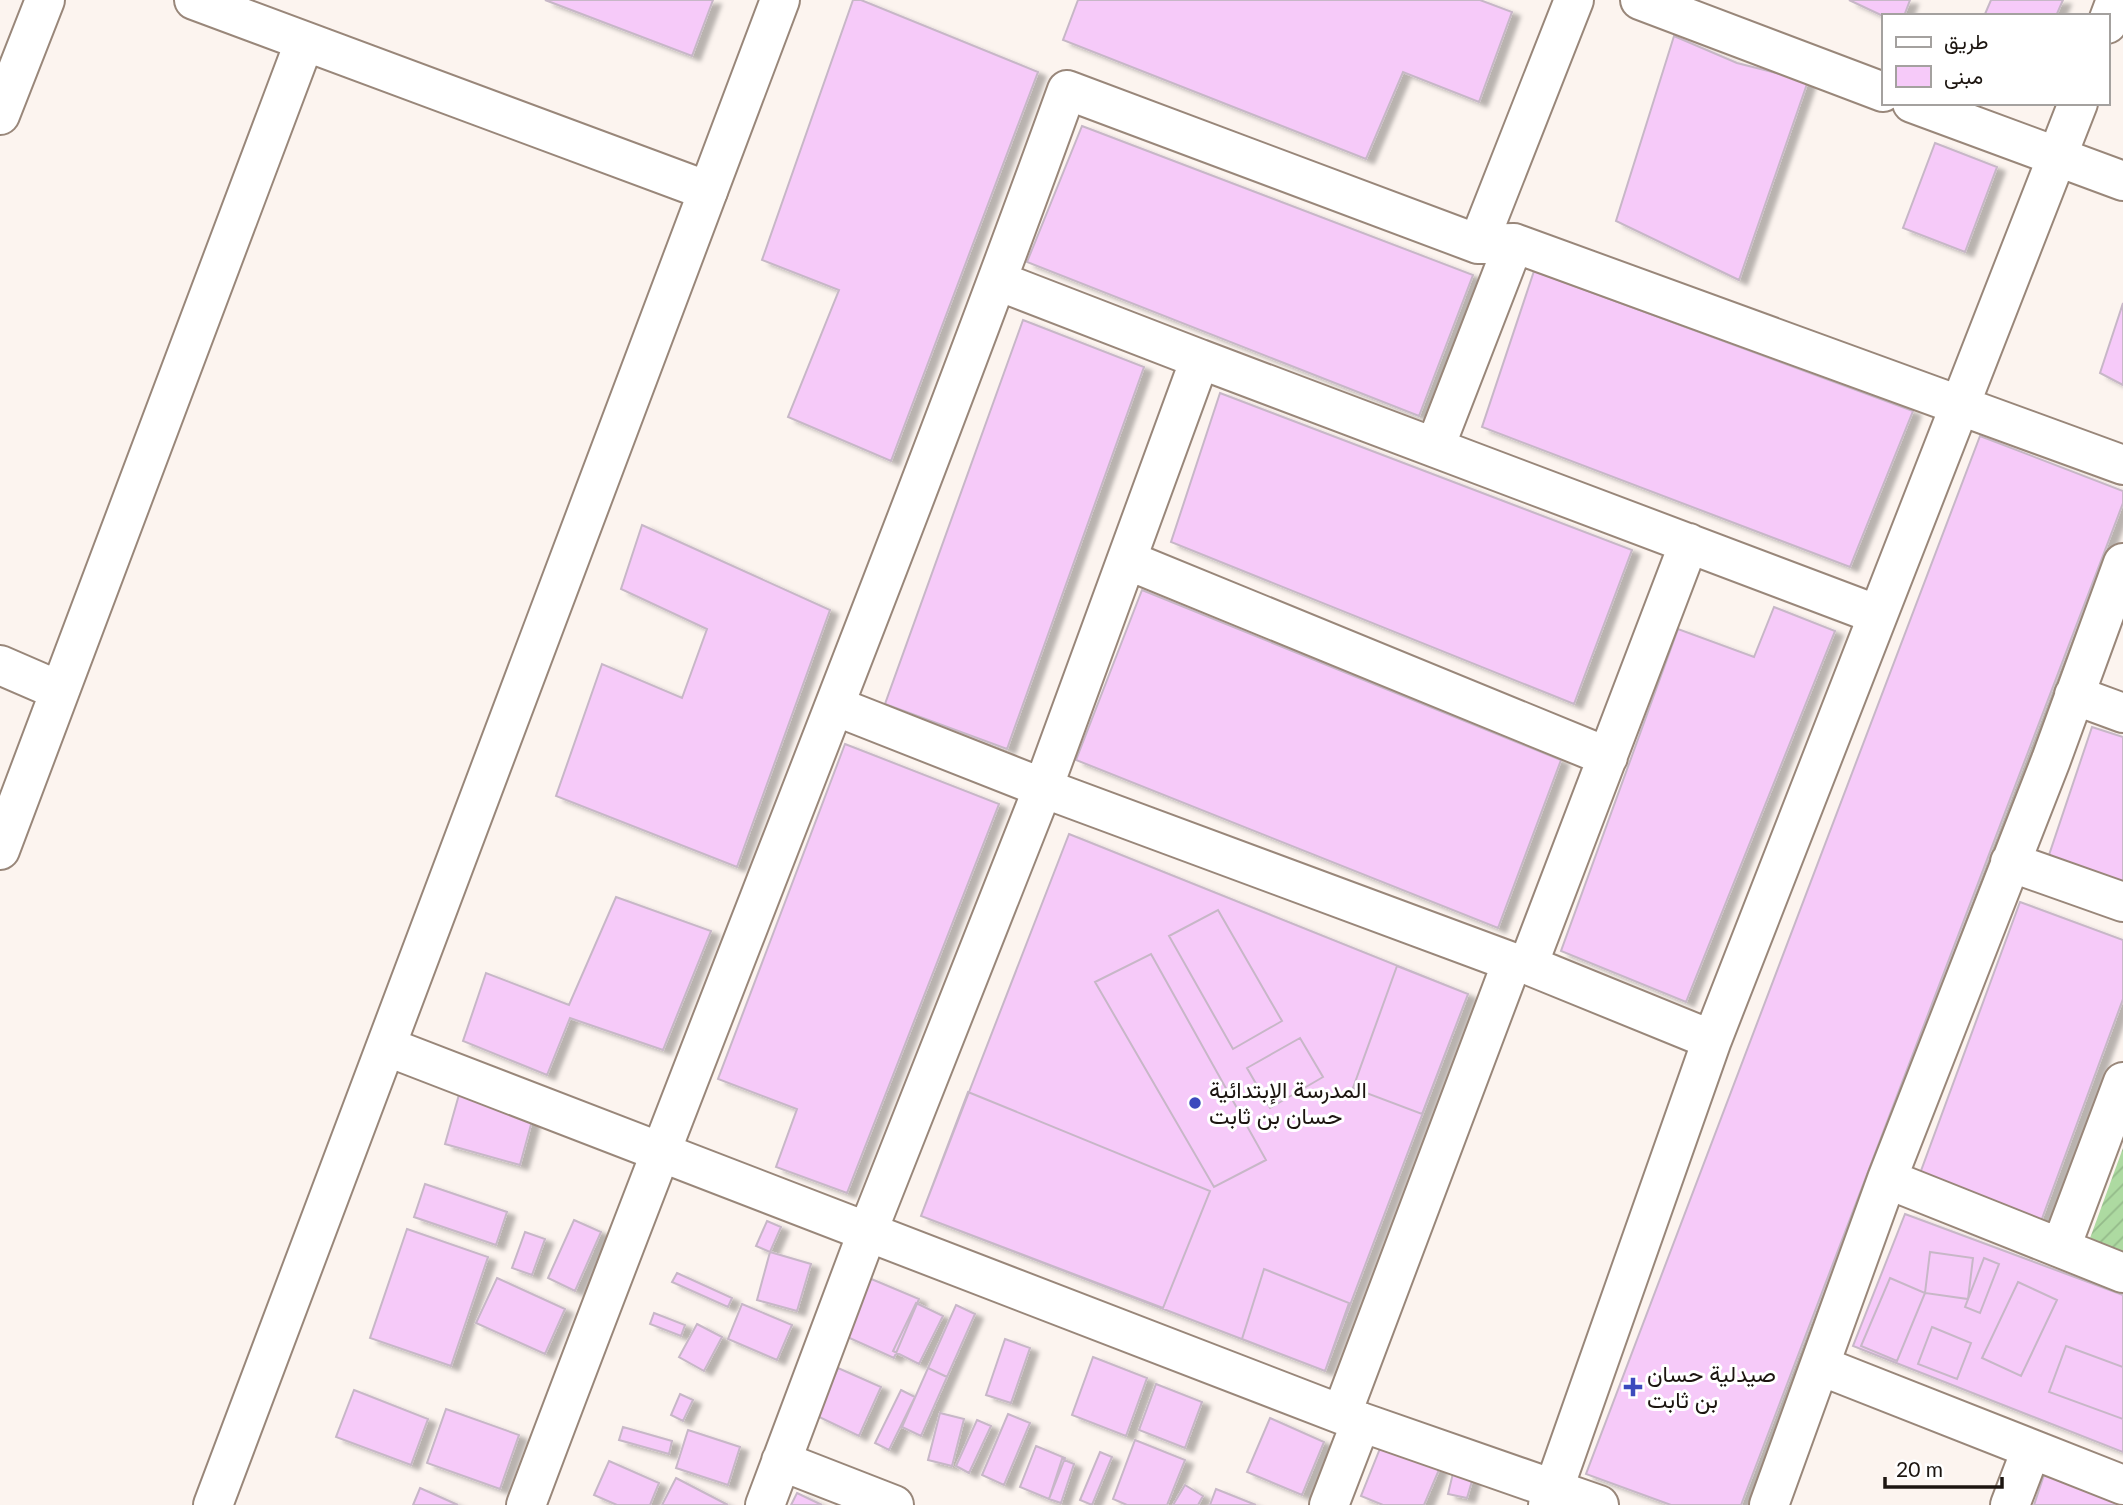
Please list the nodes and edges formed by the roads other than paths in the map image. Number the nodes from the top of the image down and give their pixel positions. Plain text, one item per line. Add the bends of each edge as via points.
1 (45, 0) edge
2 (194, 0) edge
3 (780, 0) edge
4 (1574, 0) edge
5 (1640, 0) edge
6 (2116, 0) edge
7 (2109, 19) edge
8 (304, 43) junction
9 (1882, 92) edge
10 (1917, 105) edge
11 (2077, 105) edge
12 (0, 115) edge
13 (2057, 158) junction
14 (2123, 181) edge
15 (708, 191) junction
16 (1496, 243) junction
17 (998, 281) junction
18 (1200, 359) junction
19 (1959, 405) junction
20 (1435, 447) junction
21 (2123, 465) edge
22 (1689, 543) junction
23 (1127, 560) junction
24 (2123, 563) edge
25 (1878, 615) junction
26 (0, 665) edge
27 (60, 691) junction
28 (2074, 695) junction
29 (835, 706) junction
30 (2123, 713) edge
31 (1608, 757) junction
32 (1043, 788) junction
33 (0, 850) edge
34 (2010, 862) junction
35 (2123, 902) edge
36 (1520, 964) junction
37 (1712, 1040) junction
38 (388, 1047) junction
39 (2123, 1082) edge
40 (658, 1151) junction
41 (1887, 1179) junction
42 (867, 1233) junction
43 (2062, 1247) junction
44 (2123, 1273) edge
45 (1821, 1366) junction
46 (1352, 1417) junction
47 (2031, 1450) junction
48 (781, 1461) junction
49 (2123, 1485) edge
50 (1551, 1497) edge
51 (213, 1505) edge
52 (526, 1505) edge
53 (765, 1505) edge
54 (894, 1505) edge
55 (1329, 1505) edge
56 (1599, 1505) edge
57 (1769, 1505) edge
58 (2010, 1505) edge

1 - 12 street
2 - 8 street
3 - 15 street
4 - 16 street
5 - 9 street
6 - 7 street
8 - 15 street
8 - 27 street
10 - 13 street
11 - 13 street
13 - 14 street
13 - 19 street
15 - 38 street
16 - 17 street via 1067,90
16 - 19 street
16 - 20 street
17 - 18 street
17 - 29 street
18 - 20 street
18 - 23 street
19 - 21 street
19 - 25 street
20 - 22 street
22 - 25 street
22 - 31 street
23 - 31 street
23 - 32 street
24 - 28 street
25 - 37 street
26 - 27 street
27 - 33 street
28 - 30 street
28 - 34 street
29 - 32 street
29 - 40 street
31 - 36 street
32 - 36 street
32 - 42 street
34 - 35 street
34 - 41 street
36 - 37 street
36 - 46 street
37 - 50 street
38 - 40 street
38 - 51 street
39 - 43 street
40 - 42 street
40 - 52 street
41 - 43 street
41 - 45 street
42 - 46 street
42 - 48 street
43 - 44 street
45 - 47 street
45 - 57 street
46 - 50 street
46 - 55 street
47 - 49 street
47 - 58 street
48 - 53 street
48 - 54 street
50 - 56 street

